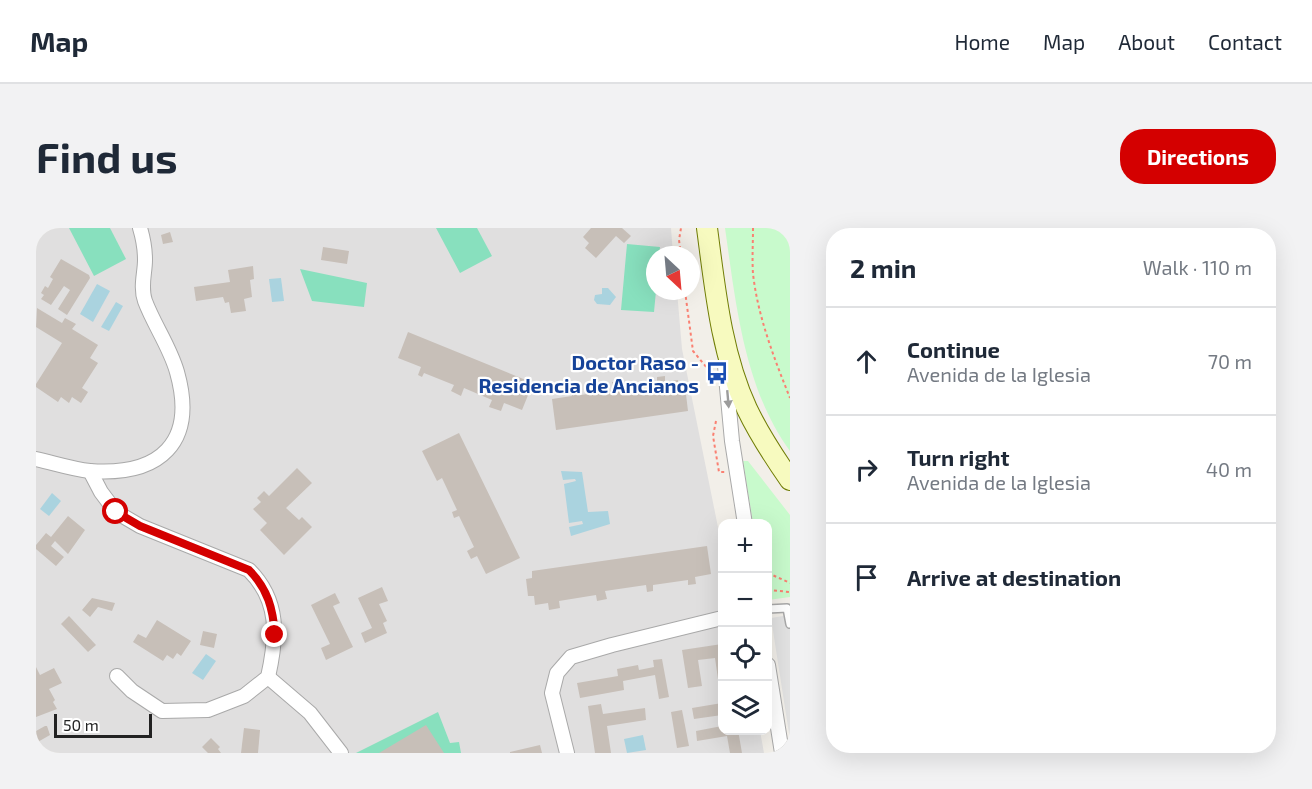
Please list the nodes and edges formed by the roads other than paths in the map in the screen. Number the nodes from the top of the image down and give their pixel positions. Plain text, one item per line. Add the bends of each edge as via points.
1 (140, 228) edge
2 (707, 228) edge
3 (721, 320) junction
4 (36, 459) edge
5 (90, 471) junction
6 (790, 480) edge
7 (744, 519) edge
8 (772, 609) edge
9 (718, 619) edge
10 (790, 624) edge
11 (117, 676) dead end
12 (268, 676) junction
13 (771, 681) edge
14 (341, 753) edge
15 (567, 753) edge
16 (782, 753) edge

1 - 5 street via 145,251 145,300 178,373 180,431 165,454 150,463
2 - 3 main road
3 - 6 main road via 746,407 767,448
3 -> 7 street via 732,441
4 - 5 street
5 - 12 street via 116,512 140,526 249,570 260,580 274,624
8 - 10 lane via 788,608
9 - 15 street via 572,657 557,673 552,693
11 - 12 street via 162,711 208,710 244,696
12 - 14 street via 310,713
13 - 16 street

